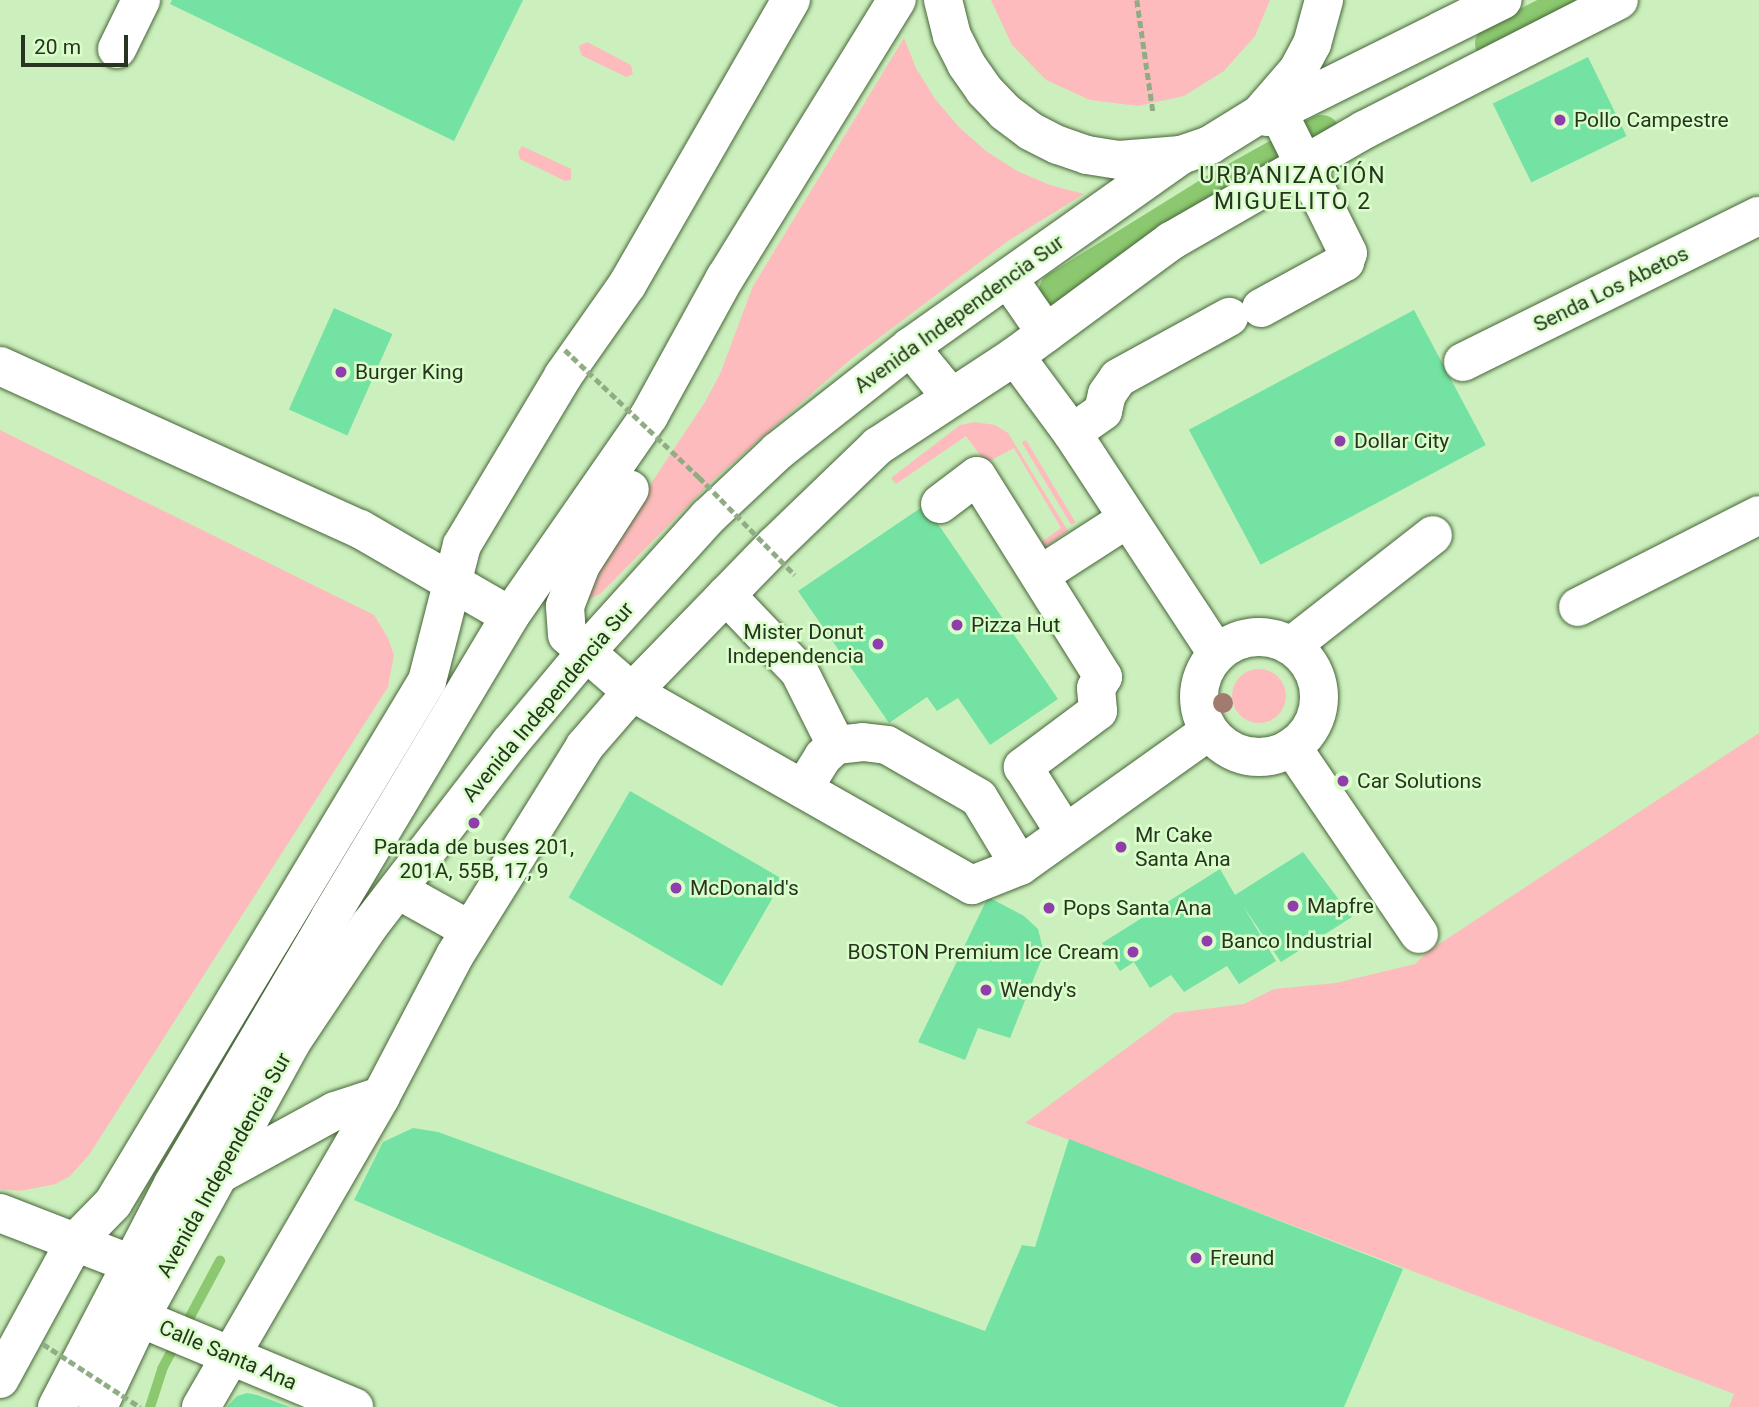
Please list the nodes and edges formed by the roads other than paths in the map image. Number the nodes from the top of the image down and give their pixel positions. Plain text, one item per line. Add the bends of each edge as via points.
1 (141, 0) edge
2 (791, 0) edge
3 (897, 0) edge
4 (943, 0) edge
5 (1324, 0) edge
6 (1503, 0) edge
7 (1595, 5) edge
8 (117, 50) dead end
9 (1279, 111) junction
10 (1236, 132) junction
11 (1181, 155) junction
12 (1304, 164) junction
13 (1759, 216) edge
14 (725, 278) junction
15 (1008, 278) junction
16 (1046, 333) junction
17 (910, 347) junction
18 (1015, 356) junction
19 (1463, 362) dead end
20 (0, 366) edge
21 (951, 397) junction
22 (1072, 433) junction
23 (940, 504) dead end
24 (1759, 515) edge
25 (1127, 519) junction
26 (1433, 535) dead end
27 (1040, 576) junction
28 (451, 581) junction
29 (726, 595) junction
30 (1578, 607) dead end
31 (510, 616) junction
32 (1291, 646) junction
33 (586, 652) junction
34 (1217, 654) junction
35 (632, 692) junction
36 (1208, 732) junction
37 (836, 744) junction
38 (1292, 747) junction
39 (803, 789) junction
40 (1065, 833) junction
41 (1020, 866) junction
42 (398, 890) junction
43 (470, 930) junction
44 (1419, 934) dead end
45 (381, 1096) junction
46 (218, 1175) junction
47 (0, 1213) edge
48 (74, 1243) junction
49 (129, 1263) junction
50 (140, 1318) junction
51 (228, 1357) junction
52 (0, 1379) edge
53 (57, 1407) edge
54 (97, 1407) edge
55 (201, 1407) edge
56 (354, 1407) edge

1 - 8 main road
2 - 28 main road via 627,285 563,376 462,545
3 - 14 main road, Avenida Independencia Sur
4 - 11 main road via 952,36 966,64 1005,112 1030,131 1087,155 1119,160
5 - 10 main road via 1312,44 1298,70 1267,108
6 - 9 main road
7 - 12 main road
9 - 10 main road
9 - 12 main road
10 - 11 main road
11 - 15 main road, Avenida Independencia Sur
12 - 16 main road via 1171,241
12 - 22 main road via 1347,246 1348,258 1118,378 1103,411
13 - 19 main road, Senda Los Abetos
14 - 31 main road, Avenida Independencia Sur via 649,416
14 - 33 main road via 693,389 581,565 568,594 567,635
15 - 16 main road
15 - 17 main road, Avenida Independencia Sur
16 - 18 main road
17 - 21 main road
17 - 33 main road, Avenida Independencia Sur via 778,451 708,517
18 - 21 main road
18 - 22 main road
20 - 28 main road via 360,529
21 - 29 main road via 878,446
22 - 25 main road
23 - 27 main road via 977,476
24 - 30 main road
25 - 27 main road
25 - 34 main road
26 - 32 main road
27 - 40 main road via 1103,677 1096,688 1098,711 1023,767
28 - 31 main road
28 - 48 main road via 427,681 113,1203
29 - 35 main road
29 - 37 main road via 799,671
31 - 49 main road, Avenida Independencia Sur
32 - 34 main road via 1252,638
32 - 38 main road via 1306,659 1320,697 1306,734
33 - 35 main road
33 - 42 main road, Avenida Independencia Sur
34 - 36 main road via 1199,687 1199,706
35 - 39 main road
35 - 43 main road via 585,746
36 - 38 main road via 1233,752 1252,757 1273,756
36 - 40 main road
37 - 39 main road
37 - 41 main road via 887,745 979,798
38 - 44 main road
39 - 41 main road via 972,885
40 - 41 main road
42 - 43 main road
42 - 46 main road, Avenida Independencia Sur via 291,1043
43 - 45 main road
45 - 46 main road via 335,1111
45 - 51 main road
46 - 50 main road, Avenida Independencia Sur
47 - 48 main road
48 - 49 main road
48 - 52 main road
49 - 53 main road, Avenida Independencia Sur
50 - 51 main road, Calle Santa Ana
50 - 54 main road, Avenida Independencia Sur
51 - 55 main road
51 - 56 main road, Calle Santa Ana

